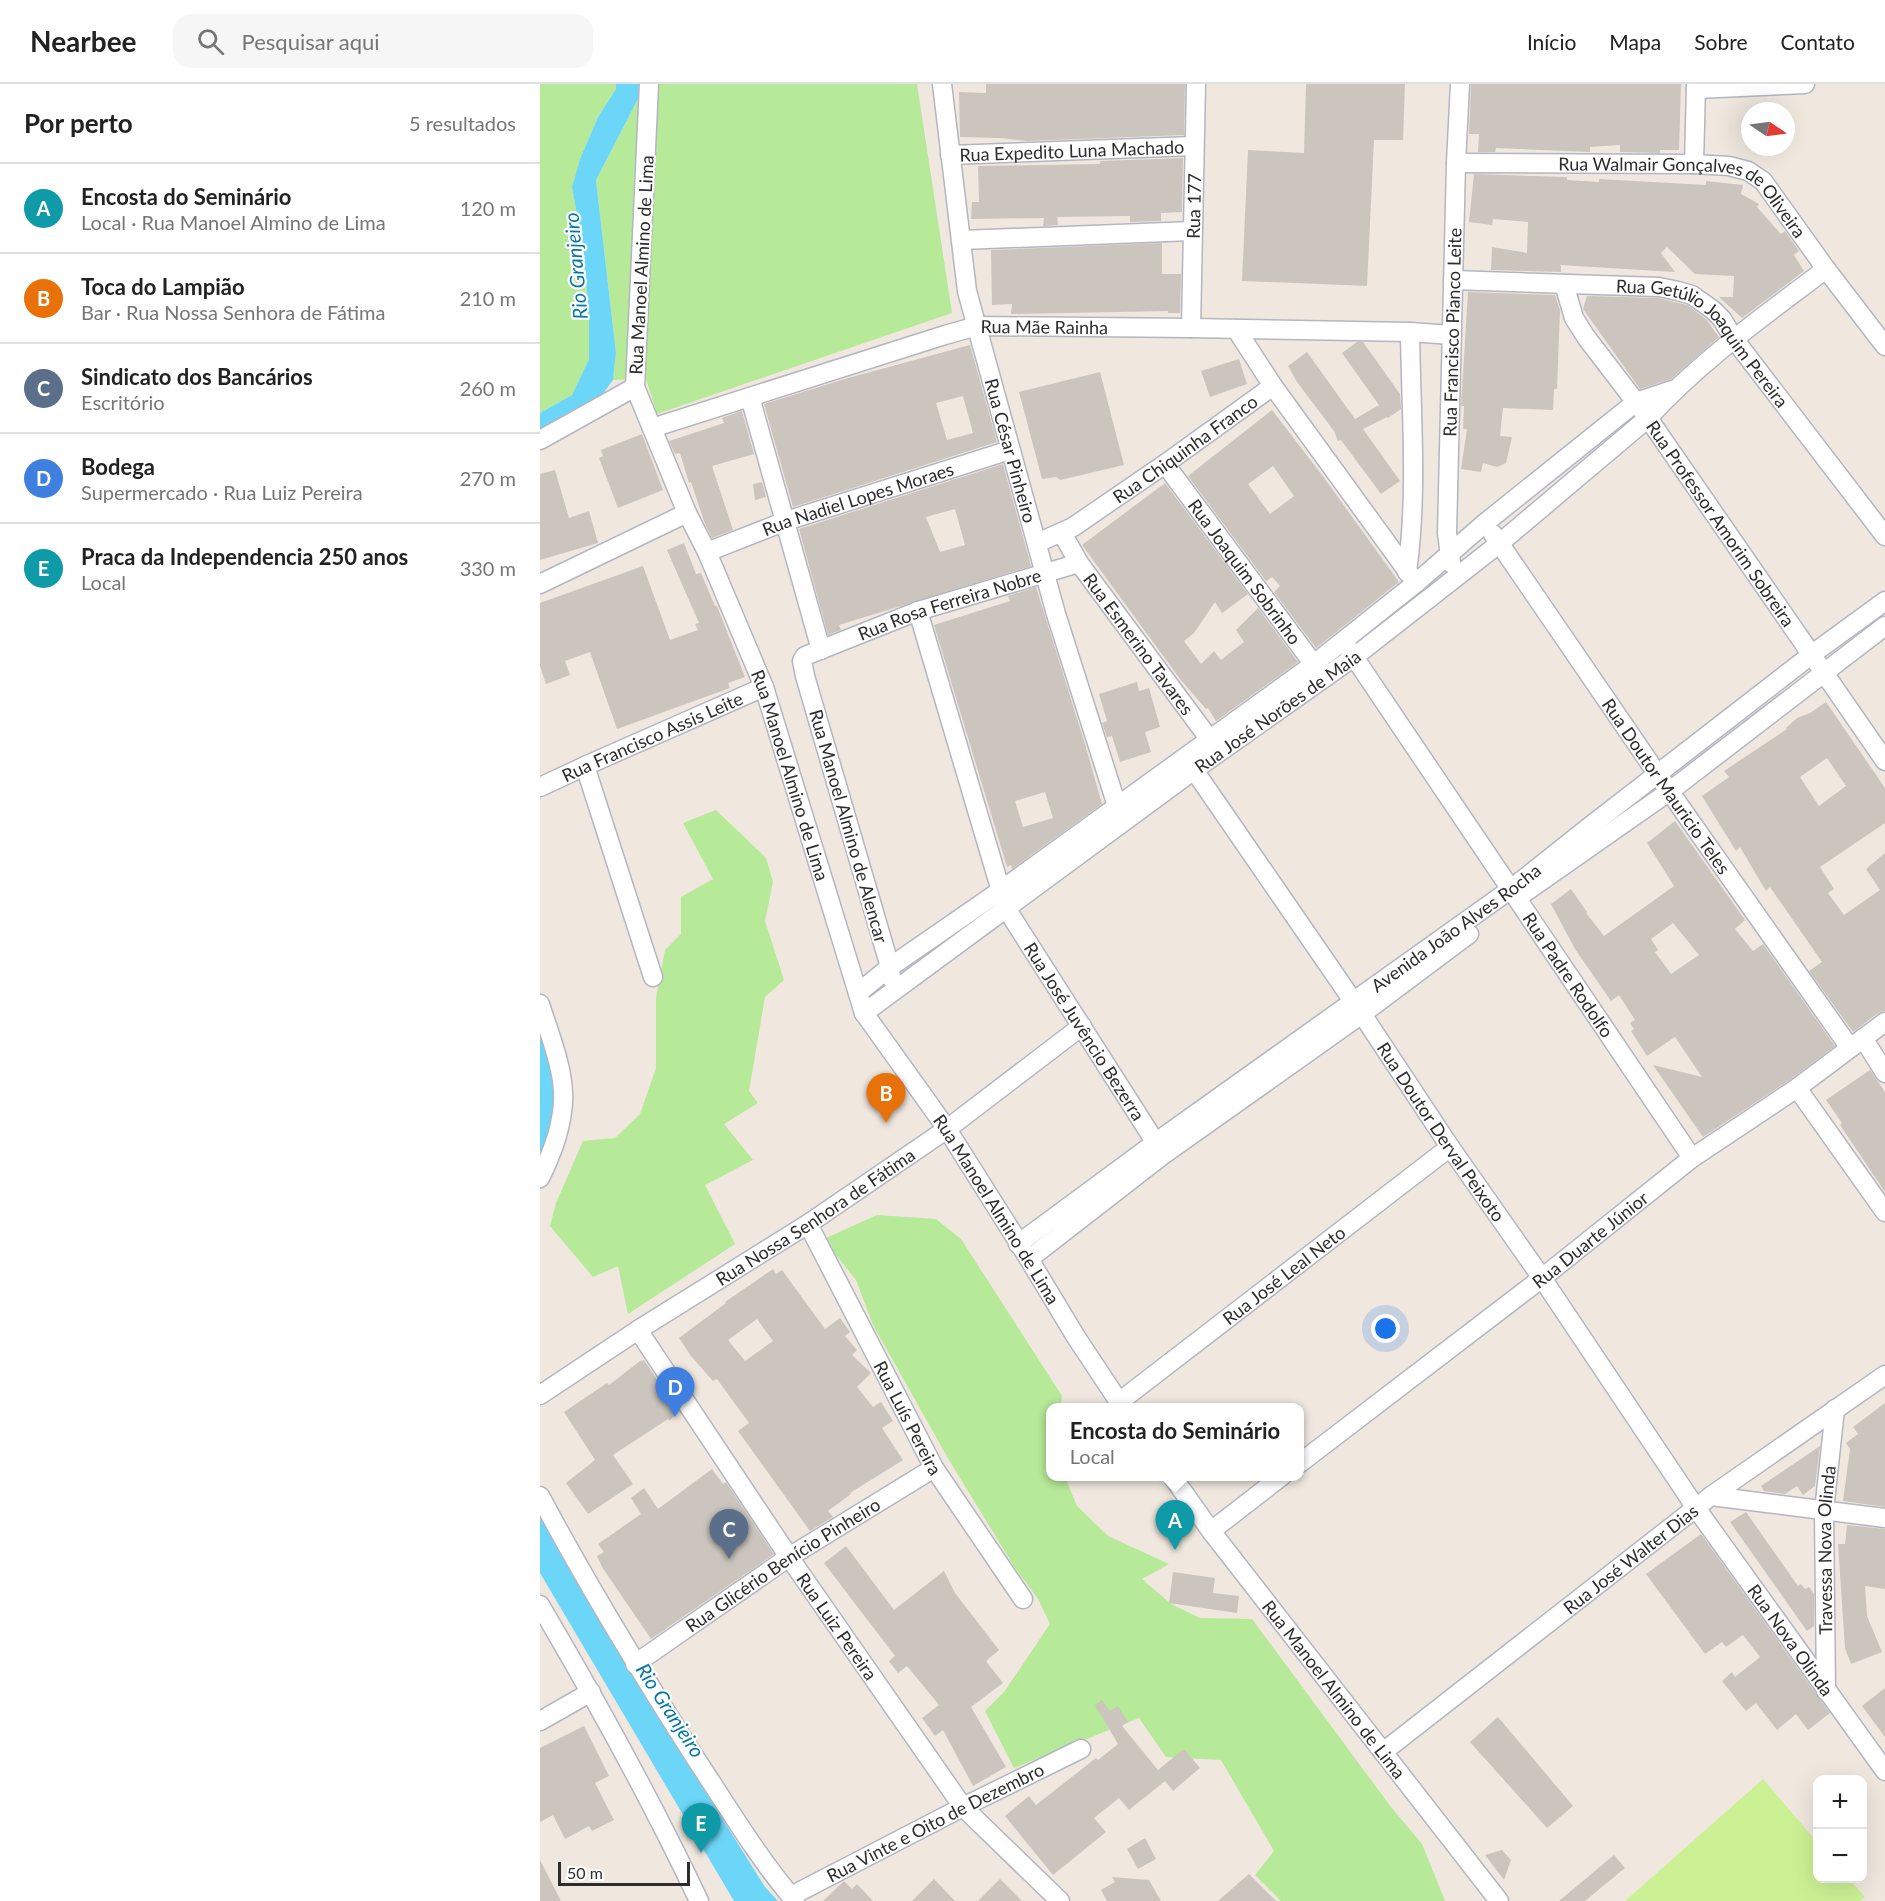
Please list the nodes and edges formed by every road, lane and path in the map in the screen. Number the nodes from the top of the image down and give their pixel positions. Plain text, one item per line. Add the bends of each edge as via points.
1 (649, 84) edge
2 (942, 84) edge
3 (1196, 84) edge
4 (1460, 84) edge
5 (1805, 84) edge
6 (1696, 86) edge
7 (1194, 146) junction
8 (950, 155) junction
9 (1456, 163) junction
10 (1694, 164) junction
11 (1192, 231) junction
12 (962, 240) junction
13 (1826, 269) junction
14 (1453, 280) junction
15 (1564, 284) junction
16 (977, 326) junction
17 (1191, 328) junction
18 (1236, 329) junction
19 (1410, 332) junction
20 (1452, 335) junction
21 (1734, 339) junction
22 (1885, 346) edge
23 (1273, 386) junction
24 (635, 387) junction
25 (1674, 389) junction
26 (750, 397) junction
27 (1636, 402) junction
28 (1648, 418) junction
29 (652, 428) junction
30 (540, 440) edge
31 (1010, 450) junction
32 (1165, 464) junction
33 (687, 513) junction
34 (786, 521) junction
35 (1485, 523) junction
36 (1062, 533) junction
37 (1885, 536) edge
38 (1037, 543) junction
39 (1500, 543) junction
40 (707, 552) junction
41 (1449, 555) junction
42 (1079, 563) junction
43 (1044, 573) junction
44 (1412, 578) junction
45 (1455, 579) junction
46 (540, 584) edge
47 (1885, 601) edge
48 (918, 611) junction
49 (1885, 626) edge
50 (1344, 641) junction
51 (821, 650) junction
52 (1811, 655) junction
53 (1354, 657) junction
54 (1319, 671) junction
55 (1822, 672) junction
56 (764, 687) junction
57 (1725, 722) junction
58 (1736, 740) junction
59 (1215, 747) junction
60 (1885, 761) edge
61 (1189, 764) junction
62 (585, 766) junction
63 (1658, 775) junction
64 (540, 787) edge
65 (1670, 791) junction
66 (1117, 806) junction
67 (1593, 835) junction
68 (1514, 894) junction
69 (1003, 900) junction
70 (890, 967) junction
71 (653, 977) dead end
72 (892, 991) junction
73 (858, 993) junction
74 (540, 1004) edge
75 (1358, 1008) junction
76 (864, 1013) junction
77 (1885, 1022) edge
78 (1082, 1026) junction
79 (1856, 1043) junction
80 (1882, 1063) edge
81 (1797, 1088) junction
82 (947, 1130) junction
83 (1450, 1147) junction
84 (1159, 1149) junction
85 (1692, 1158) junction
86 (540, 1178) edge
87 (1885, 1212) edge
88 (808, 1224) junction
89 (1018, 1244) junction
90 (1029, 1259) junction
91 (1542, 1278) junction
92 (638, 1330) junction
93 (1885, 1375) edge
94 (540, 1395) edge
95 (1120, 1403) edge
96 (1124, 1403) edge
97 (1835, 1409) junction
98 (1304, 1459) edge
99 (934, 1468) junction
100 (1176, 1481) edge
101 (1275, 1481) edge
102 (540, 1496) edge
103 (1711, 1496) junction
104 (1696, 1508) junction
105 (1824, 1511) junction
106 (1885, 1518) edge
107 (1211, 1530) junction
108 (789, 1557) junction
109 (1023, 1599) dead end
110 (540, 1605) edge
111 (635, 1664) junction
112 (1826, 1691) junction
113 (591, 1692) junction
114 (540, 1721) edge
115 (1081, 1749) dead end
116 (1383, 1752) junction
117 (1885, 1772) edge
118 (963, 1807) junction
119 (793, 1898) edge
120 (699, 1901) edge
121 (1060, 1901) edge
122 (1498, 1901) edge

1 - 24 street, Rua Manoel Almino de Lima
2 - 8 street, Rua César Pinheiro
3 - 7 street, Rua 177
4 - 9 street, Rua Francisco Pianco Leite
5 - 6 street
6 - 10 street
7 - 8 street, Rua Expedito Luna Machado
7 - 11 street, Rua 177
8 - 12 street, Rua César Pinheiro
9 - 10 street, Rua Walmair Gonçalves de Oliveira
9 - 14 street, Rua Francisco Pianco Leite
10 - 13 street, Rua Walmair Gonçalves de Oliveira via 1748,171 1763,181
11 - 12 street
11 - 17 street, Rua 177
12 - 16 street, Rua César Pinheiro via 967,291
13 - 21 street, Rua José Norões de Maia
13 - 22 street, Rua Walmair Gonçalves de Oliveira
14 - 15 street, Rua Getúlio Joaquim Pereira
14 - 20 street, Rua Francisco Pianco Leite
15 - 21 street, Rua Getúlio Joaquim Pereira via 1659,287 1692,295 1722,319
15 - 27 street, Rua Professor Amorim Sobreira via 1574,318
16 - 17 street, Rua Mãe Rainha
16 - 26 street, Rua Mãe Rainha
16 - 31 street, Rua César Pinheiro
17 - 18 street, Rua Mãe Rainha
18 - 19 street, Rua Mãe Rainha
18 - 23 street, Rua Chiquinha Franco
19 - 20 street, Rua Mãe Rainha
19 - 44 street
20 - 41 street, Rua Francisco Pianco Leite
21 - 25 street, Rua José Norões de Maia
21 - 37 street, Rua Getúlio Joaquim Pereira
23 - 32 street, Rua Chiquinha Franco
23 - 44 street
24 - 29 street, Rua Manoel Almino de Lima
24 - 30 street
25 - 27 street, Rua José Norões de Maia
25 - 28 street, Rua José Norões de Maia
26 - 29 street, Rua Mãe Rainha
26 - 34 street
27 - 28 street, Rua Professor Amorim Sobreira
27 - 35 street, Rua José Norões de Maia
28 - 39 street, Rua José Norões de Maia
28 - 52 street, Rua Professor Amorim Sobreira
29 - 33 street, Rua Manoel Almino de Lima
31 - 34 street, Rua Nadiel Lopes Moraes
31 - 38 street, Rua César Pinheiro
32 - 36 street, Rua Chiquinha Franco
32 - 54 street, Rua Joaquim Sobrinho
33 - 40 street, Rua Manoel Almino de Lima
33 - 46 street
34 - 40 street, Rua Nadiel Lopes Moraes
34 - 51 street
35 - 39 street, Rua Doutor Mauricio Teles
35 - 41 street, Rua José Norões de Maia
36 - 38 street, Rua Chiquinha Franco
36 - 42 street, Rua Esmerino Tavares
38 - 43 street, Rua César Pinheiro
39 - 45 street, Rua José Norões de Maia
39 - 63 street, Rua Doutor Mauricio Teles
40 - 56 street, Rua Manoel Almino de Lima
41 - 44 street, Rua José Norões de Maia
41 - 45 street, Rua Francisco Pianco Leite
42 - 43 street, Rua Rosa Ferreira Nobre
42 - 59 street, Rua Esmerino Tavares
43 - 48 street, Rua Rosa Ferreira Nobre
43 - 66 street, Rua César Pinheiro
44 - 50 street, Rua José Norões de Maia
45 - 53 street, Rua José Norões de Maia
47 - 52 street, Avenida João Alves Rocha
48 - 51 street, Rua Rosa Ferreira Nobre
48 - 69 street
49 - 55 street, Avenida João Alves Rocha
50 - 53 street, Rua Padre Rodolfo
50 - 54 street, Rua José Norões de Maia
51 - 70 street, Rua Manoel Almino de Alencar via 805,656 805,676
52 - 55 street, Rua Professor Amorim Sobreira
52 - 57 street, Avenida João Alves Rocha
53 - 54 street, Rua José Norões de Maia
53 - 68 street, Rua Padre Rodolfo
54 - 59 street, Rua José Norões de Maia
55 - 58 street, Avenida João Alves Rocha
55 - 60 street, Rua Professor Amorim Sobreira
56 - 62 street, Rua Francisco Assis Leite
56 - 73 street, Rua Manoel Almino de Lima
57 - 58 street
57 - 63 street, Avenida João Alves Rocha
58 - 65 street, Avenida João Alves Rocha
59 - 61 street, Rua José Norões de Maia
61 - 66 street, Rua José Norões de Maia
61 - 69 street, Rua José Norões de Maia
61 - 75 street, Rua Doutor Derval Peixoto
62 - 64 street, Rua Francisco Assis Leite
62 - 71 street
63 - 65 street, Rua Doutor Mauricio Teles
63 - 67 street, Avenida João Alves Rocha
65 - 67 street, Avenida João Alves Rocha
65 - 79 street, Rua Doutor Mauricio Teles
66 - 69 street, Rua José Norões de Maia
67 - 68 street, Avenida João Alves Rocha
68 - 75 street, Avenida João Alves Rocha
68 - 85 street, Rua Padre Rodolfo
69 - 70 street, Rua José Norões de Maia
69 - 72 street, Rua José Norões de Maia
69 - 78 street, Rua José Juvêncio Bezerra
70 - 72 street, Rua Manoel Almino de Alencar
70 - 73 street, Rua José Norões de Maia
72 - 76 street, Rua José Norões de Maia
73 - 76 street, Rua Manoel Almino de Lima
74 - 86 street via 558,1064 563,1110
75 - 83 street, Rua Doutor Derval Peixoto
75 - 84 street, Avenida João Alves Rocha
76 - 82 street, Rua Manoel Almino de Lima
77 - 79 street, Rua Duarte Júnior
78 - 82 street, Rua Nossa Senhora de Fátima
78 - 84 street, Rua José Juvêncio Bezerra
79 - 80 street, Rua Doutor Mauricio Teles
79 - 81 street, Rua Duarte Júnior
81 - 85 street, Rua Duarte Júnior
81 - 87 street
82 - 88 street, Rua Nossa Senhora de Fátima
82 - 89 street, Rua Manoel Almino de Lima
83 - 91 street, Rua Doutor Derval Peixoto
83 - 96 street, Rua José Leal Neto
84 - 89 street, Avenida João Alves Rocha
84 - 90 street, Avenida João Alves Rocha
85 - 91 street, Rua Duarte Júnior
88 - 92 street, Rua Nossa Senhora de Fátima
88 - 99 street, Rua Luís Pereira
89 - 90 street, Rua Manoel Almino de Lima
90 - 95 street, Rua Manoel Almino de Lima
91 - 98 street, Rua Duarte Júnior
91 - 104 street, Rua Doutor Derval Peixoto
92 - 94 street, Rua Nossa Senhora de Fátima
92 - 108 street, Rua Luiz Pereira
93 - 97 street, Rua José Walter Dias
97 - 103 street, Rua José Walter Dias
97 - 105 street, Travessa Nova Olinda
99 - 108 street, Rua Glicério Benício Pinheiro
99 - 109 street, Rua Luís Pereira
100 - 107 street, Rua Manoel Almino de Lima
101 - 107 street
102 - 111 street
103 - 104 street, Rua José Walter Dias
103 - 105 street
104 - 112 street, Rua Nova Olinda
104 - 116 street, Rua José Walter Dias
105 - 106 street
105 - 112 street, Travessa Nova Olinda
107 - 116 street, Rua Manoel Almino de Lima
108 - 111 street, Rua Glicério Benício Pinheiro
108 - 118 street, Rua Luiz Pereira
110 - 113 street
111 - 119 street via 741,1827
112 - 117 street, Rua Nova Olinda
113 - 114 street
113 - 120 street
115 - 118 street, Rua Vinte e Oito de Dezembro
116 - 122 street, Rua Manoel Almino de Lima
118 - 119 street, Rua Vinte e Oito de Dezembro
118 - 121 street, Rua Luiz Pereira

